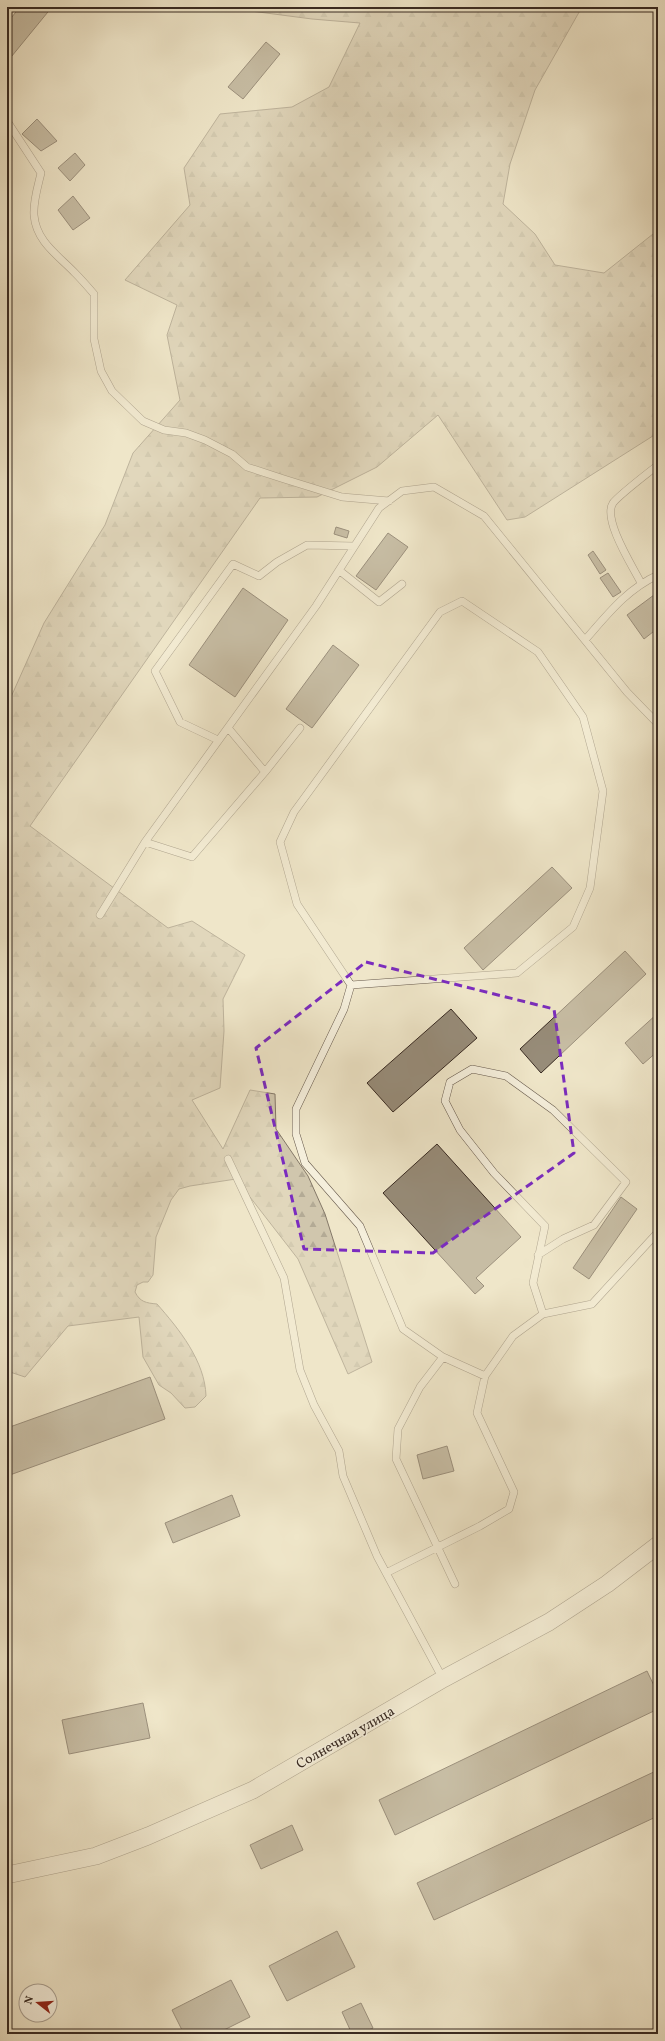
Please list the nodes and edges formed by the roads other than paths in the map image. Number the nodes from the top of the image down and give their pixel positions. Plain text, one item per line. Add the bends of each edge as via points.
1 (7, 121) edge
2 (658, 465) edge
3 (389, 501) junction
4 (354, 546) junction
5 (340, 572) junction
6 (658, 575) edge
7 (642, 583) junction
8 (402, 584) dead end
9 (585, 640) junction
10 (658, 724) edge
11 (300, 728) dead end
12 (229, 729) junction
13 (218, 740) junction
14 (265, 772) junction
15 (145, 842) junction
16 (100, 915) dead end
17 (351, 984) junction
18 (228, 1159) dead end
19 (658, 1232) edge
20 (538, 1254) junction
21 (543, 1314) junction
22 (443, 1357) junction
23 (485, 1376) junction
24 (658, 1545) edge
25 (438, 1547) junction
26 (386, 1573) junction
27 (455, 1584) dead end
28 (443, 1679) junction
29 (7, 1874) edge

1 - 3 lane via 41,173 34,213 35,225 42,239 94,294 97,355 106,383 123,403 143,421 164,430 186,433 206,440 232,454 249,468 342,497
2 - 7 lane via 613,504 610,516 613,527
3 - 4 lane via 379,508
3 - 9 lane via 402,491 434,487 484,516
4 - 5 lane
4 - 13 lane via 307,545 259,576 233,564 155,671 180,722
5 - 8 lane via 379,602
5 - 12 lane
6 - 7 lane
7 - 9 lane via 616,605
9 - 10 lane via 627,692
11 - 14 lane
12 - 13 lane
12 - 14 lane
13 - 15 lane
14 - 15 lane via 192,857
15 - 16 lane
17 - 17 lane via 297,904 280,842 294,812 440,612 462,601 538,652 583,717 603,791 590,888 573,927 517,973
17 - 22 lane via 344,1009 296,1109 296,1134 305,1163 360,1226 403,1329
18 - 26 lane via 284,1278 300,1370 314,1405 339,1451 343,1476
19 - 21 lane via 592,1304
20 - 20 lane via 545,1226 494,1173 460,1130 445,1101 450,1082 472,1069 506,1076 553,1110 626,1182 594,1225
20 - 21 lane via 534,1283
21 - 23 lane via 513,1336
22 - 23 lane
22 - 25 lane via 420,1387 398,1429 396,1459
23 - 25 lane via 477,1413 514,1492 509,1509
24 - 28 street, Солнечная улица via 607,1584 548,1622
25 - 26 lane
25 - 27 lane
26 - 28 lane
28 - 29 street, Солнечная улица via 253,1790 96,1856

